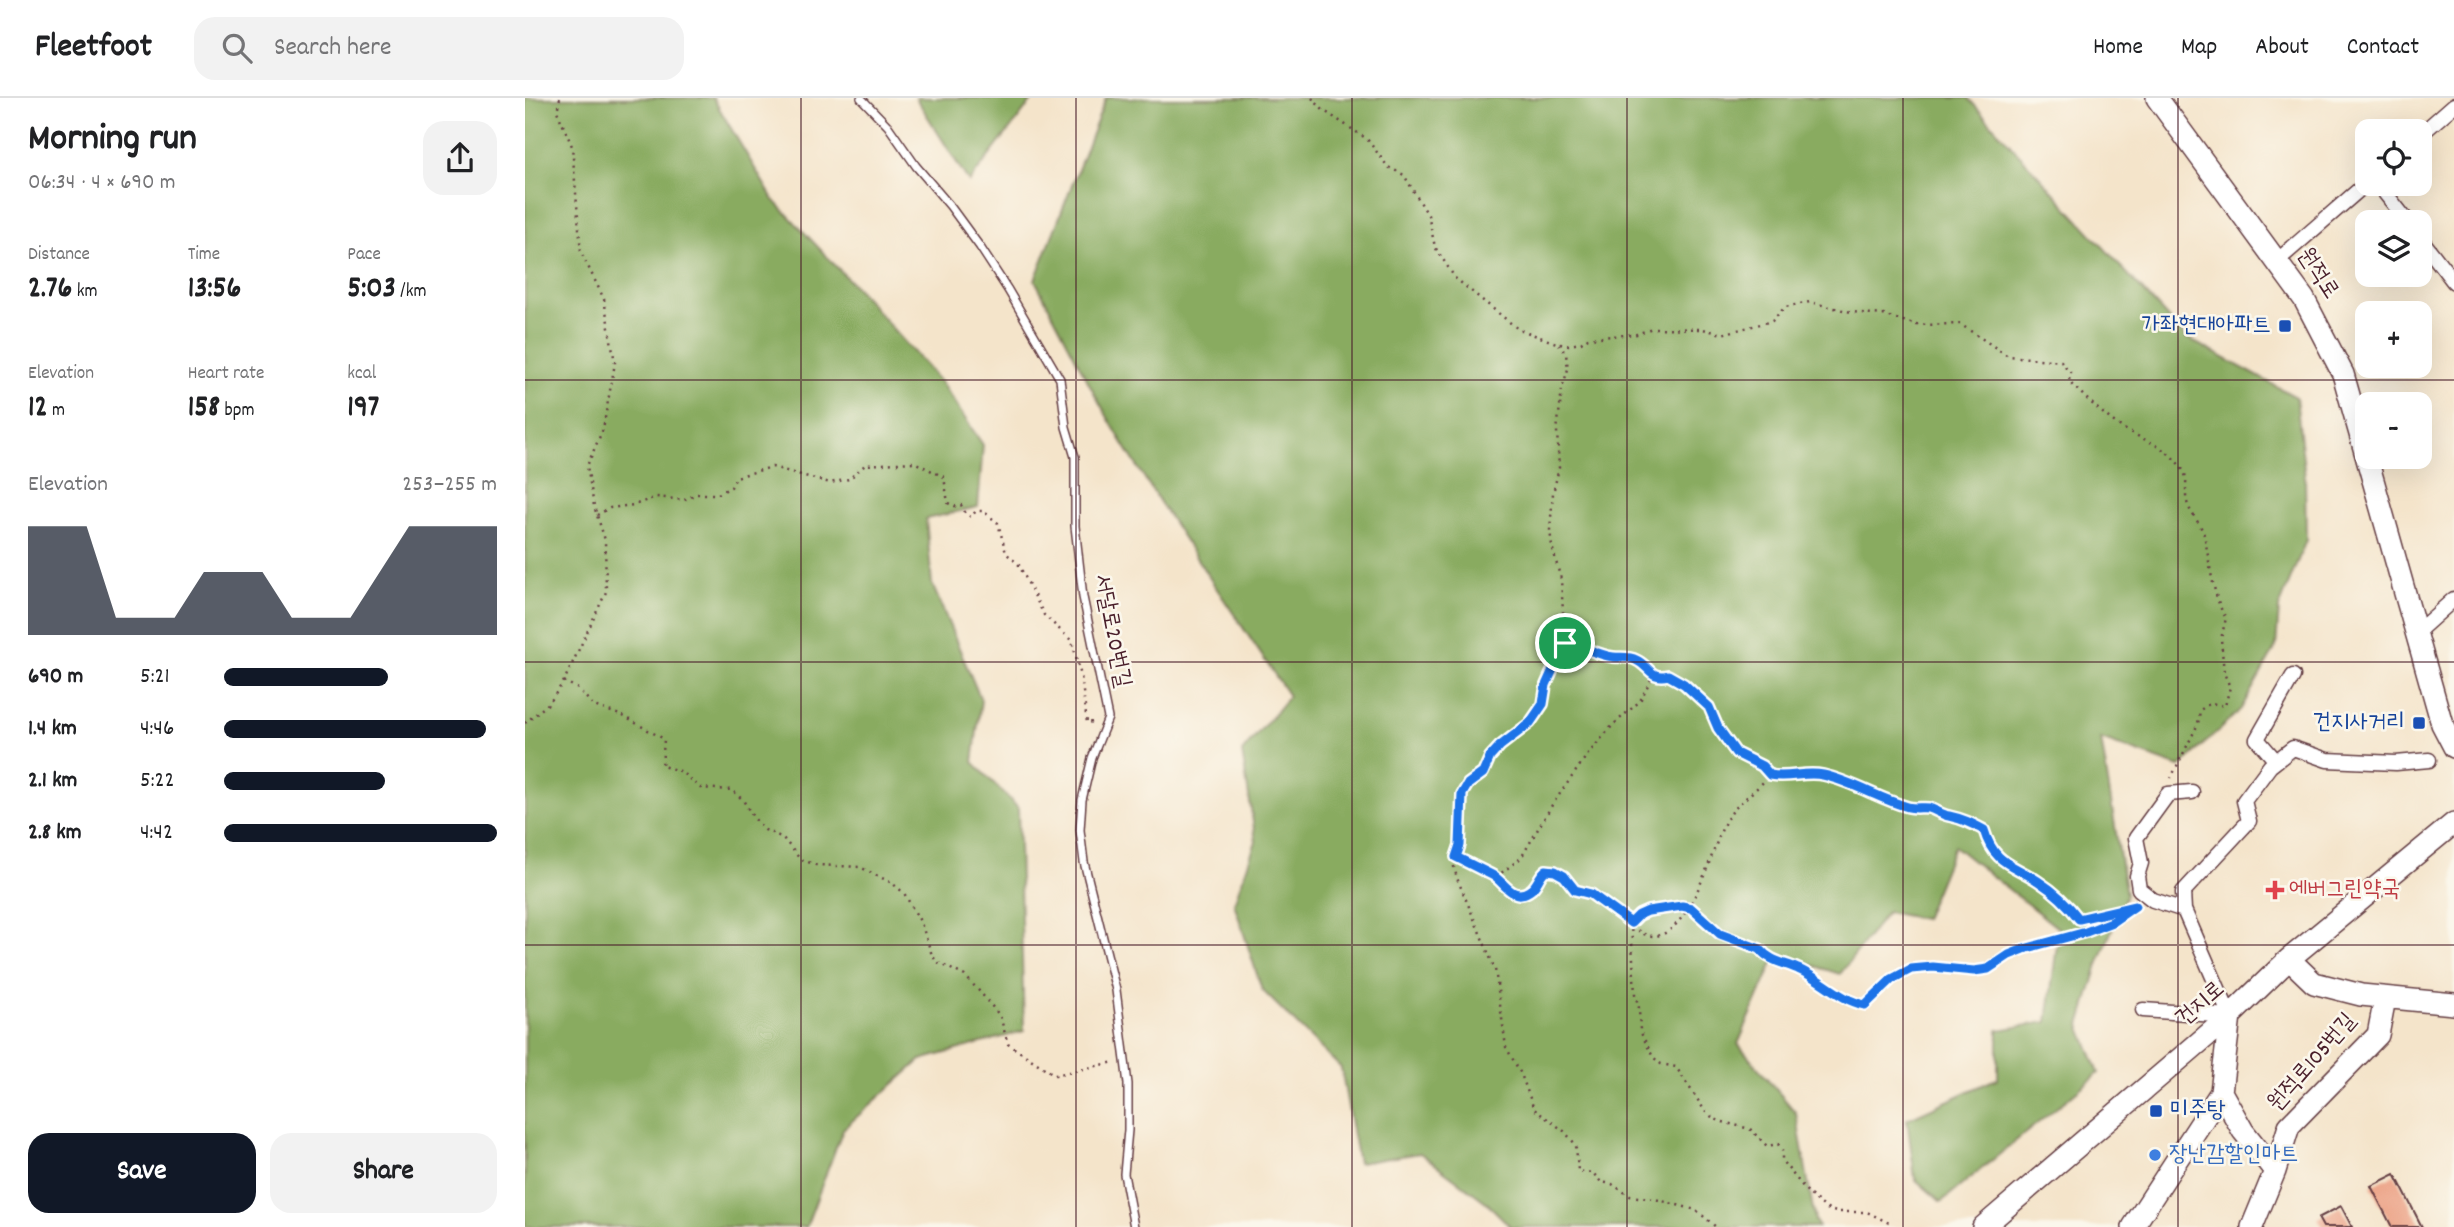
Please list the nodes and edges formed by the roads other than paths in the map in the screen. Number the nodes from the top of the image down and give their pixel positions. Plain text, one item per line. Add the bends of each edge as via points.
1 (861, 98) edge
2 (2157, 98) edge
3 (2454, 105) edge
4 (2432, 124) edge
5 (2355, 193) edge
6 (2387, 196) edge
7 (2399, 210) edge
8 (2432, 254) edge
9 (2277, 261) junction
10 (2454, 282) edge
11 (2454, 600) edge
12 (2416, 633) junction
13 (2293, 676) dead end
14 (2454, 747) edge
15 (2429, 760) dead end
16 (2276, 761) junction
17 (2192, 792) dead end
18 (2454, 823) edge
19 (2184, 910) junction
20 (2289, 959) junction
21 (2385, 998) junction
22 (2454, 1004) edge
23 (2143, 1010) dead end
24 (2230, 1016) junction
25 (2221, 1092) junction
26 (2275, 1171) junction
27 (1134, 1227) edge
28 (1983, 1227) edge
29 (2133, 1227) edge
30 (2252, 1227) edge

1 - 27 lane, 서달로20번길 via 888,126 980,247 1060,379 1075,457 1075,526 1083,597 1108,718 1092,758 1080,830 1116,990 1129,1084 1124,1174
2 - 9 street, 원적로
3 - 4 street
5 - 9 street
6 - 7 street
8 - 10 street
9 - 12 street, 원적로 via 2304,299 2343,374
11 - 12 street
12 - 14 street, 원적로 via 2442,724
13 - 16 street via 2257,739
15 - 16 street via 2327,760 2293,748
16 - 19 street via 2244,801 2249,821 2183,892
17 - 19 street via 2168,794 2136,838 2141,863 2139,889 2153,900
18 - 20 street, 건지로
19 - 24 street
20 - 21 street via 2313,983
20 - 24 street, 건지로
21 - 22 street
21 - 26 street, 원적로105번길 via 2378,1035 2289,1126
23 - 24 street
24 - 25 street
24 - 28 street, 건지로
25 - 26 street via 2243,1131
25 - 29 street
26 - 30 street, 원적로105번길

